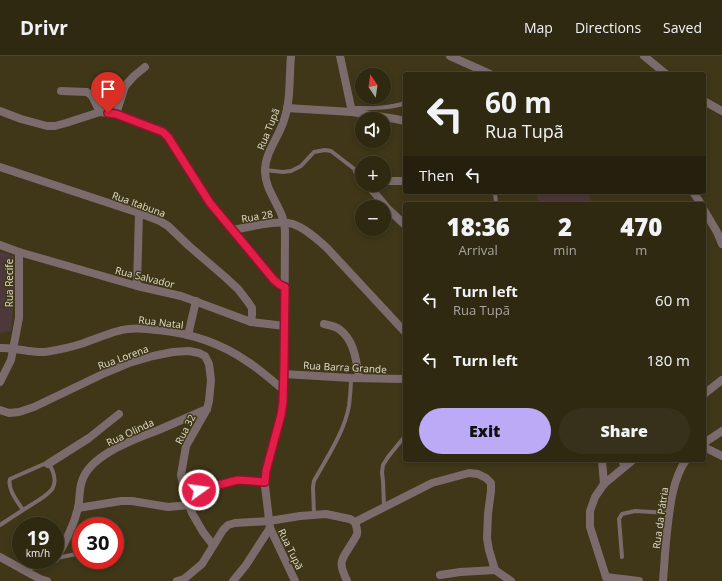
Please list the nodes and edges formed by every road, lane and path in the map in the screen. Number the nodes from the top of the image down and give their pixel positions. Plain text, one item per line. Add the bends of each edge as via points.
1 (291, 56) edge
2 (340, 56) edge
3 (450, 56) edge
4 (644, 56) edge
5 (145, 67) dead end
6 (486, 72) edge
7 (664, 72) edge
8 (61, 91) dead end
9 (706, 102) edge
10 (403, 104) edge
11 (287, 108) junction
12 (351, 110) junction
13 (0, 111) edge
14 (722, 111) edge
15 (100, 112) junction
16 (116, 114) junction
17 (403, 121) edge
18 (0, 167) edge
19 (265, 170) junction
20 (355, 170) edge
21 (391, 181) edge
22 (403, 181) edge
23 (374, 192) edge
24 (139, 213) junction
25 (706, 213) edge
26 (284, 222) junction
27 (403, 223) edge
28 (233, 230) junction
29 (722, 244) edge
30 (0, 245) edge
31 (19, 252) junction
32 (137, 286) junction
33 (285, 287) junction
34 (196, 302) junction
35 (251, 322) junction
36 (324, 324) dead end
37 (285, 326) junction
38 (403, 330) edge
39 (188, 335) junction
40 (0, 348) edge
41 (14, 348) junction
42 (284, 374) junction
43 (355, 378) junction
44 (403, 379) edge
45 (722, 380) edge
46 (0, 382) edge
47 (284, 390) junction
48 (706, 392) edge
49 (207, 409) junction
50 (0, 410) edge
51 (119, 414) dead end
52 (722, 431) edge
53 (403, 438) edge
54 (706, 442) edge
55 (706, 448) edge
56 (722, 456) edge
57 (602, 462) edge
58 (621, 462) edge
59 (630, 462) edge
60 (685, 462) edge
61 (48, 464) junction
62 (623, 468) junction
63 (265, 482) junction
64 (604, 484) junction
65 (186, 494) junction
66 (189, 505) junction
67 (384, 507) junction
68 (78, 508) junction
69 (23, 510) junction
70 (669, 513) junction
71 (314, 515) junction
72 (355, 522) junction
73 (269, 524) junction
74 (0, 525) edge
75 (64, 541) edge
76 (213, 545) junction
77 (0, 557) edge
78 (622, 557) dead end
79 (12, 564) edge
80 (22, 569) edge
81 (495, 570) junction
82 (440, 575) dead end
83 (605, 579) edge
84 (47, 581) edge
85 (177, 581) edge
86 (233, 581) edge
87 (295, 581) edge
88 (347, 581) edge
89 (510, 581) edge
90 (639, 581) edge
91 (663, 581) edge

1 - 11 street, Rua Tupã
2 - 12 street
3 - 6 street
4 - 7 street
5 - 16 street via 125,86
8 - 15 street via 86,92 92,96
9 - 14 street
10 - 12 lane
11 - 12 street
11 - 19 street, Rua Tupã via 284,121 267,158
12 - 17 street
13 - 15 street via 47,126 56,126
15 - 16 street
16 - 28 street via 163,132 210,203
18 - 24 street, Rua Itabuna
19 - 20 lane via 290,171 301,166 314,152 325,150 331,151
19 - 26 street, Rua Tupã via 268,188
21 - 22 street
23 - 27 street
24 - 32 street
24 - 35 street, Rua Itabuna via 168,226 226,277 252,308
25 - 29 street
26 - 28 street, Rua 28
26 - 33 street, Rua Tupã
26 - 38 street via 298,226 327,248
28 - 33 street via 274,280
30 - 31 street, Rua Salvador
31 - 32 street, Rua Salvador
31 - 41 street, Rua Recife via 19,318
32 - 34 street, Rua Salvador
33 - 37 street, Rua Tupã
34 - 35 street, Rua Salvador
34 - 39 street
35 - 37 street, Rua Salvador
36 - 43 street via 339,328 349,339 354,348
37 - 42 street, Rua Tupã
39 - 41 street, Rua Natal via 140,328 118,331 82,344 45,352
39 - 47 street, Rua Natal via 232,352
40 - 41 street, Rua Natal
41 - 46 street, Rua Recife via 12,360
42 - 43 street, Rua Barra Grande
42 - 47 street, Rua Tupã
43 - 44 street, Rua Barra Grande
43 - 71 lane via 344,422 314,481
45 - 48 street
47 - 63 street, Rua Tupã via 281,415
49 - 50 street, Rua Lorena via 211,380 209,364 205,356 189,351 153,356 129,363 19,412 9,413
49 - 65 street, Rua 32 via 186,446 182,475
49 - 68 street, Rua Olinda via 116,448 101,458 88,469 81,481
51 - 61 street via 89,438
52 - 54 street
53 - 67 lane via 383,465
55 - 56 street
57 - 64 street
58 - 62 lane
59 - 62 street
60 - 70 street, Rua da Pátria via 677,479
61 - 69 lane via 52,467 55,478 53,489
61 - 69 lane via 10,479 10,488
62 - 64 street
63 - 65 street via 238,480
63 - 73 street, Rua Tupã
64 - 83 street via 595,497 590,512 590,527
65 - 66 street, Rua 32
66 - 68 street via 168,507 121,501
66 - 76 street, Rua 32
67 - 72 street
67 - 81 street via 432,483 456,476 469,473 486,478 491,483 487,538
68 - 75 street, Rua Olinda
69 - 74 lane
70 - 78 lane via 635,511 622,514 619,519
70 - 91 street, Rua da Pátria
71 - 72 street via 338,516
71 - 73 street
72 - 88 street via 357,536 341,561
73 - 76 street via 228,525
73 - 86 street via 246,565
73 - 87 street, Rua Tupã
76 - 85 street via 202,564 184,579
77 - 79 street
80 - 84 street
81 - 82 street
81 - 89 street
83 - 90 street

